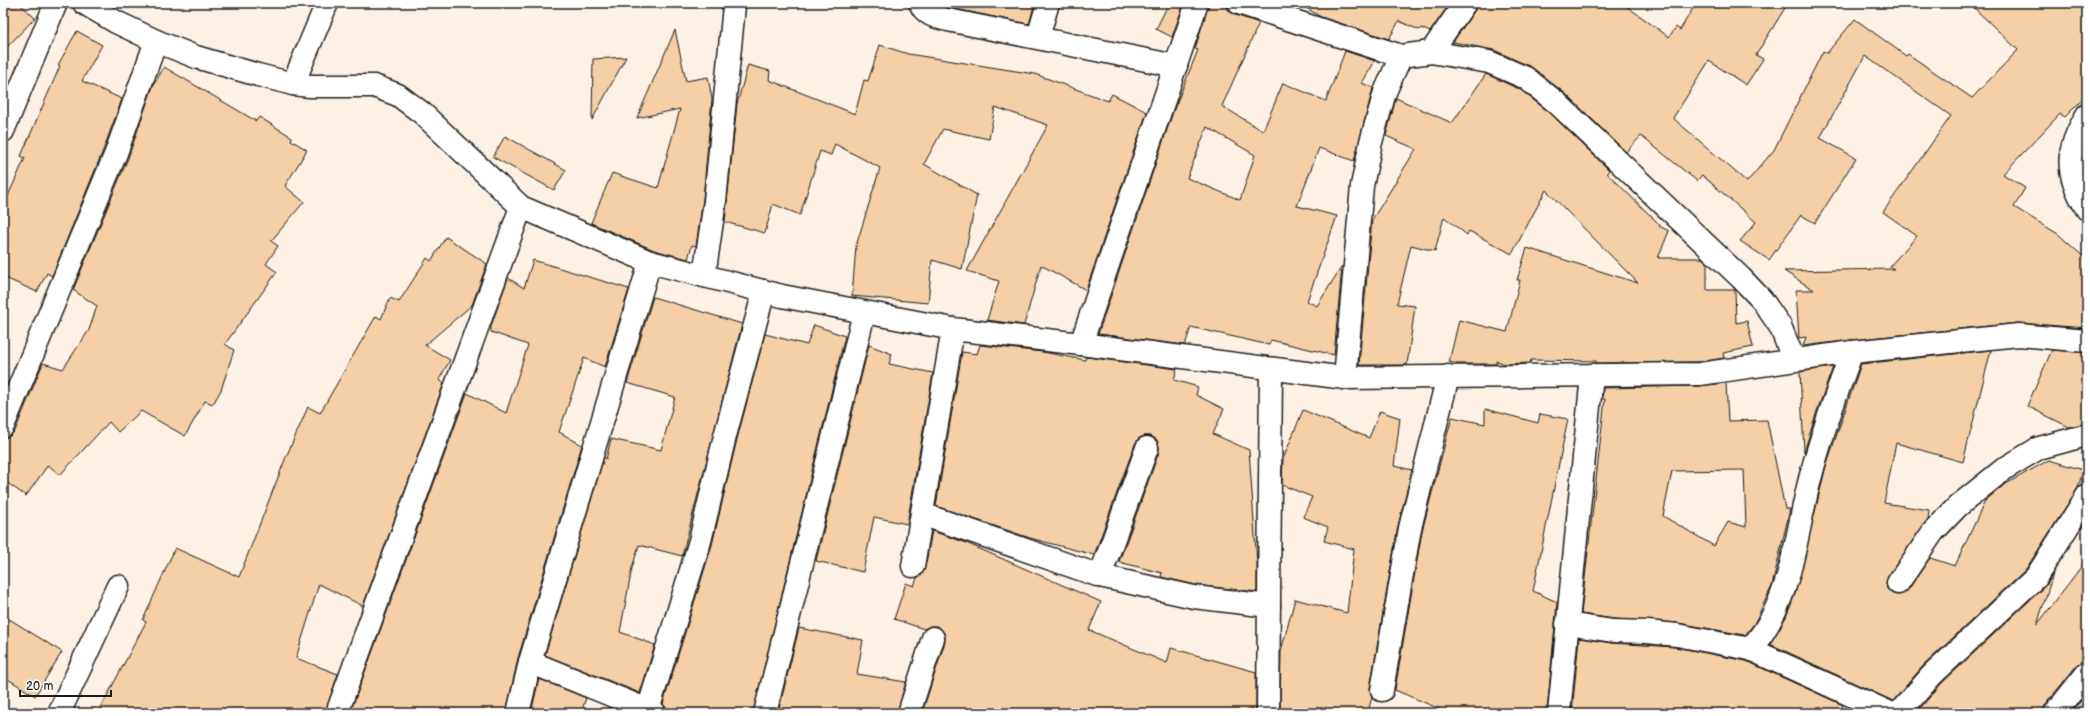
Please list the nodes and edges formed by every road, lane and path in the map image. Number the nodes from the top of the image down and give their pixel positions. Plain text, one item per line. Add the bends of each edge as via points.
1 (56, 3) edge
2 (84, 3) edge
3 (327, 3) edge
4 (920, 3) edge
5 (1048, 3) edge
6 (1197, 3) edge
7 (1239, 3) edge
8 (1465, 3) edge
9 (734, 6) dead end
10 (1038, 37) junction
11 (156, 41) junction
12 (1431, 52) junction
13 (1401, 56) junction
14 (1176, 66) junction
15 (302, 85) junction
16 (2087, 115) edge
17 (3, 131) edge
18 (521, 207) junction
19 (2087, 209) edge
20 (650, 262) junction
21 (704, 276) junction
22 (764, 292) junction
23 (864, 313) junction
24 (953, 329) junction
25 (2087, 341) edge
26 (1081, 344) junction
27 (1852, 352) junction
28 (1794, 360) junction
29 (1272, 369) junction
30 (1592, 375) junction
31 (1448, 376) junction
32 (1345, 378) junction
33 (3, 426) edge
34 (2087, 435) edge
35 (1147, 448) dead end
36 (2087, 498) edge
37 (922, 514) junction
38 (913, 566) dead end
39 (1100, 576) junction
40 (1898, 583) dead end
41 (118, 586) dead end
42 (1269, 606) junction
43 (1567, 624) junction
44 (933, 638) dead end
45 (1750, 649) junction
46 (530, 662) junction
47 (2087, 673) edge
48 (1382, 690) dead end
49 (651, 712) edge
50 (59, 713) edge
51 (337, 713) edge
52 (518, 713) edge
53 (765, 713) edge
54 (909, 713) edge
55 (1268, 713) edge
56 (1559, 713) edge
57 (1890, 713) edge
58 (1899, 713) edge
59 (2056, 713) edge

1 - 17 street
2 - 11 street
3 - 15 street
4 - 10 street via 923,10 933,16
5 - 10 street
6 - 14 street
7 - 13 street
8 - 12 street
9 - 21 street via 715,201
10 - 14 street
11 - 15 street via 196,57
11 - 33 street via 116,153
12 - 13 street
12 - 28 street via 1489,62 1526,78 1557,103 1762,300 1780,326
13 - 32 street via 1385,92 1362,186
14 - 26 street
15 - 18 street via 374,86 398,95 422,112
16 - 19 street via 2072,143 2070,165 2079,196
18 - 20 street
18 - 51 street
20 - 21 street
20 - 46 street
21 - 22 street
22 - 23 street
22 - 49 street via 700,541
23 - 24 street
23 - 53 street
24 - 26 street
24 - 37 street
25 - 27 street via 2019,335
26 - 29 street
27 - 28 street
27 - 45 street via 1823,429 1784,587 1768,627
28 - 30 street via 1700,374
29 - 32 street
29 - 42 street
30 - 31 street
30 - 43 street
31 - 32 street
31 - 48 street via 1410,528
34 - 40 street via 2039,448 2004,469 1958,506 1933,532
35 - 39 street
36 - 58 street via 2036,577 1932,675
37 - 38 street
37 - 39 street
39 - 42 street via 1194,597
41 - 50 street
42 - 55 street
43 - 45 street via 1613,631 1677,635
43 - 56 street
44 - 54 street
45 - 57 street
46 - 49 street
46 - 52 street
47 - 59 street

